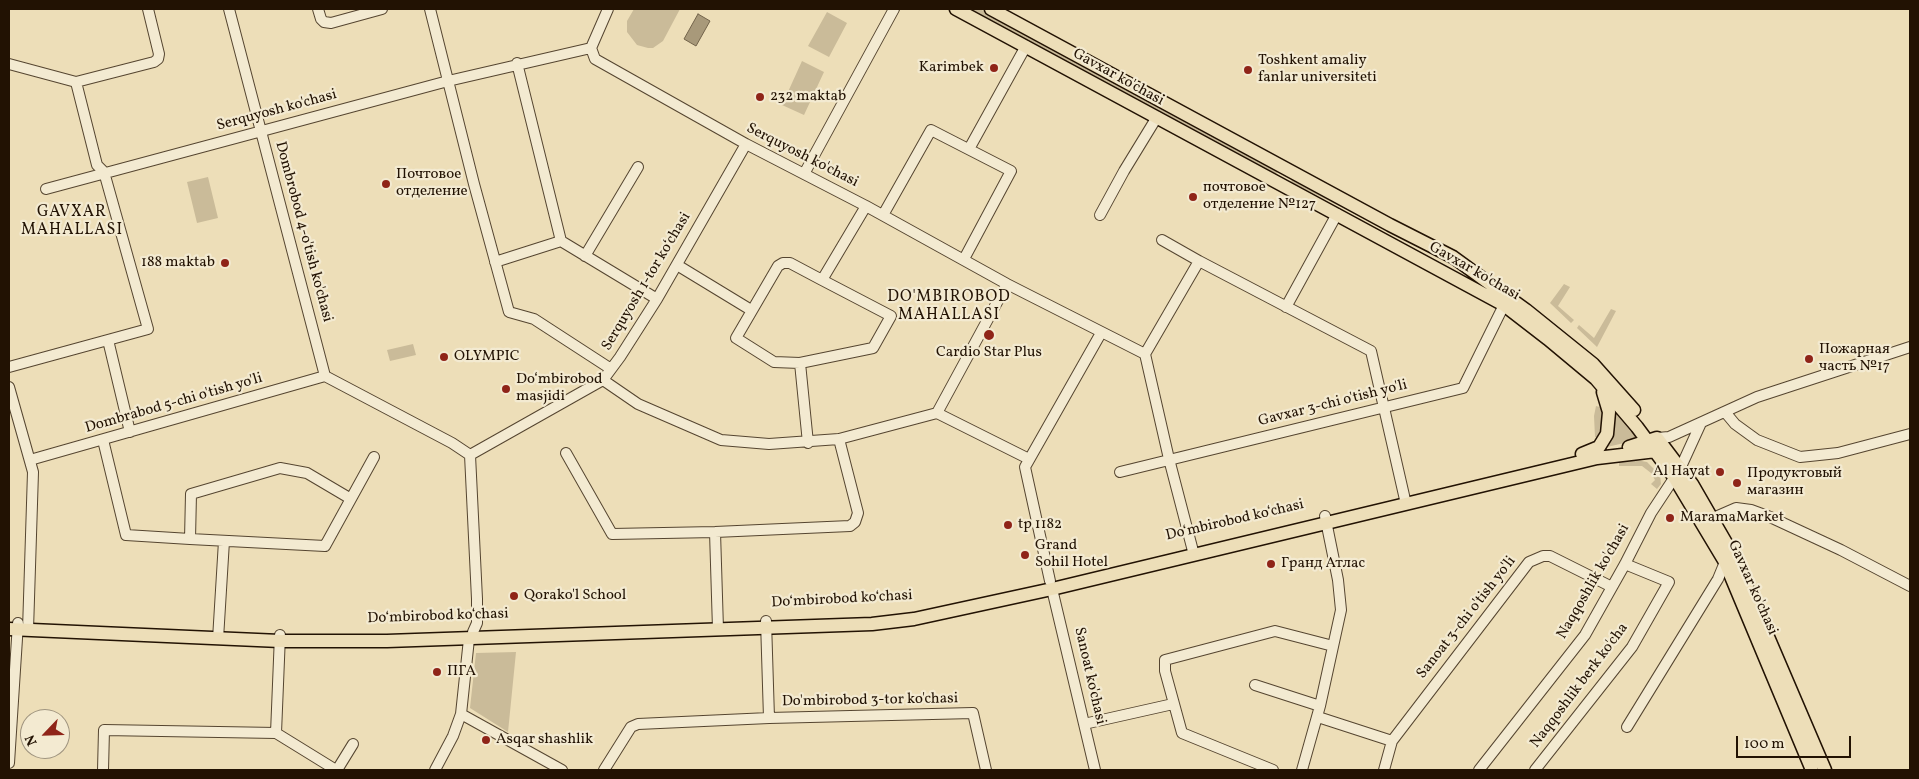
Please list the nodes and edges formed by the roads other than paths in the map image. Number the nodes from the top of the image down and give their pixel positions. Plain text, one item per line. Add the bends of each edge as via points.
1 (148, 9) edge
2 (229, 9) edge
3 (318, 9) edge
4 (382, 9) edge
5 (430, 9) edge
6 (608, 9) edge
7 (894, 9) edge
8 (956, 9) edge
9 (991, 9) edge
10 (1026, 46) junction
11 (591, 48) junction
12 (9, 64) edge
13 (517, 64) junction
14 (448, 80) junction
15 (76, 82) junction
16 (1157, 117) junction
17 (261, 130) junction
18 (746, 144) junction
19 (969, 149) junction
20 (638, 167) dead end
21 (1287, 169) junction
22 (104, 172) junction
23 (804, 174) junction
24 (1279, 185) junction
25 (46, 189) dead end
26 (866, 206) junction
27 (1337, 214) junction
28 (883, 215) junction
29 (1100, 215) dead end
30 (561, 240) junction
31 (1162, 240) dead end
32 (585, 256) junction
33 (964, 260) junction
34 (1198, 261) junction
35 (495, 262) junction
36 (677, 265) junction
37 (822, 280) junction
38 (1007, 284) junction
39 (657, 299) junction
40 (1504, 305) junction
41 (1286, 307) junction
42 (751, 310) junction
43 (1100, 333) junction
44 (108, 340) junction
45 (1910, 347) edge
46 (1145, 354) junction
47 (800, 363) junction
48 (9, 368) edge
49 (611, 369) junction
50 (326, 376) junction
51 (1596, 379) junction
52 (603, 380) junction
53 (9, 388) edge
54 (10, 402) edge
55 (1384, 407) junction
56 (1725, 412) junction
57 (937, 413) junction
58 (1701, 423) junction
59 (130, 432) junction
60 (1910, 434) edge
61 (839, 439) junction
62 (103, 440) junction
63 (808, 443) junction
64 (1658, 443) junction
65 (566, 453) dead end
66 (1582, 454) junction
67 (470, 455) junction
68 (374, 457) dead end
69 (1029, 459) junction
70 (1169, 459) junction
71 (30, 460) junction
72 (1120, 472) dead end
73 (1677, 473) junction
74 (351, 499) junction
75 (1406, 500) junction
76 (1713, 518) junction
77 (1326, 520) junction
78 (715, 532) junction
79 (190, 539) junction
80 (224, 541) junction
81 (1193, 551) junction
82 (1725, 562) junction
83 (1625, 564) junction
84 (1051, 585) junction
85 (1910, 586) edge
86 (1612, 587) junction
87 (766, 624) junction
88 (718, 625) junction
89 (18, 626) edge
90 (473, 633) junction
91 (218, 636) junction
92 (280, 638) junction
93 (1333, 646) junction
94 (1255, 685) dead end
95 (1174, 704) junction
96 (1320, 706) junction
97 (462, 714) junction
98 (1318, 717) junction
99 (769, 718) junction
100 (1084, 724) junction
101 (1627, 727) dead end
102 (276, 733) junction
103 (1392, 741) junction
104 (353, 744) dead end
105 (9, 763) edge
106 (103, 770) edge
107 (337, 770) edge
108 (435, 770) edge
109 (562, 770) edge
110 (604, 770) edge
111 (986, 770) edge
112 (1095, 770) edge
113 (1273, 770) edge
114 (1302, 770) edge
115 (1384, 770) edge
116 (1480, 770) edge
117 (1534, 770) edge
118 (1812, 770) edge
119 (1825, 770) edge

1 - 15 street via 158,59
2 - 17 street, Dombrobod 4-o'tish ko'chasi
3 - 4 street via 324,22 331,23
5 - 14 street
6 - 11 street
7 - 23 street
8 - 10 main road, Gavxar ko'chasi
9 - 21 main road, Gavxar ko'chasi
10 - 16 main road, Gavxar ko'chasi
10 - 19 street
11 - 13 street, Serquyosh ko'chasi
11 - 18 street, Serquyosh ko'chasi via 595,59
12 - 15 street
13 - 14 street, Serquyosh ko'chasi
13 - 30 street
14 - 17 street, Serquyosh ko'chasi
14 - 35 street
15 - 22 street via 98,165
16 - 24 main road, Gavxar ko'chasi
16 - 29 street
17 - 22 street, Serquyosh ko'chasi
17 - 50 street, Dombrobod 4-o'tish ko'chasi
18 - 23 street, Serquyosh ko'chasi
18 - 36 street, Serquyosh 1-tor koʻchasi
19 - 28 street via 931,130
19 - 33 street via 1011,171
20 - 32 street
21 - 24 main road
21 - 64 main road, Gavxar ko'chasi via 1453,257 1526,310 1611,382
22 - 25 street, Serquyosh ko'chasi
22 - 44 street via 148,329
23 - 26 street, Serquyosh ko'chasi
24 - 27 main road, Gavxar ko'chasi
26 - 28 street, Serquyosh ko'chasi
26 - 37 street
27 - 40 main road, Gavxar ko'chasi
27 - 41 street
28 - 33 street, Serquyosh ko'chasi
30 - 32 street
30 - 35 street
31 - 34 street
32 - 39 street
33 - 38 street, Serquyosh ko'chasi
34 - 41 street
34 - 46 street
35 - 49 street via 509,312 534,319
36 - 39 street, Serquyosh 1-tor koʻchasi
36 - 42 street
37 - 42 street via 790,262 780,264
37 - 47 street via 891,316 873,348
38 - 43 street, Serquyosh ko'chasi
38 - 57 street
39 - 49 street, Serquyosh 1-tor koʻchasi
40 - 51 main road, Gavxar ko'chasi
40 - 55 street, Gavxar 3-chi o'tish yo'li via 1463,388
41 - 55 street via 1371,351
42 - 47 street via 736,338 774,362
43 - 46 street, Serquyosh ko'chasi
43 - 69 street
44 - 48 street
44 - 59 street
45 - 56 street via 1757,397
46 - 70 street
47 - 63 street
49 - 52 street, Serquyosh 1-tor koʻchasi
50 - 59 street, Dombrabod 5-chi o'tish yo'li
50 - 67 street
51 - 64 main road, Gavxar ko'chasi
51 - 66 main road via 1608,404 1608,431 1599,447
52 - 63 street via 638,404 721,440
52 - 67 street, Serquyosh 1-tor koʻchasi
53 - 54 street
54 - 71 street
55 - 70 street, Gavxar 3-chi o'tish yo'li
55 - 75 street
56 - 58 street
56 - 60 street via 1757,440 1800,456 1838,454
57 - 61 street
57 - 69 street
58 - 64 street
58 - 73 street, Naqqoshlik ko'chasi
59 - 62 street, Dombrabod 5-chi o'tish yo'li
61 - 63 street
61 - 78 street via 858,513 853,524
62 - 71 street, Dombrabod 5-chi o'tish yo'li
62 - 79 street via 126,535
64 - 66 main road, Doʻmbirobod koʻchasi
64 - 73 main road, Gavxar ko'chasi
64 - 75 main road, Doʻmbirobod koʻchasi via 1636,453 1597,458
65 - 78 street via 612,534
66 - 75 main road, Doʻmbirobod koʻchasi
67 - 90 street
68 - 74 street
69 - 84 street, Sanoat ko'chasi via 1024,467
70 - 72 street, Gavxar 3-chi o'tish yo'li
70 - 81 street
71 - 89 street via 33,472
73 - 76 main road, Gavxar ko'chasi
73 - 82 main road, Gavxar ko'chasi
73 - 83 street, Naqqoshlik ko'chasi via 1651,513
74 - 79 street via 307,473 280,468 191,494
74 - 80 street via 324,546
75 - 77 main road, Doʻmbirobod koʻchasi
76 - 85 street via 1736,508 1751,510 1841,550
76 - 119 main road, Gavxar ko'chasi via 1733,555
77 - 81 main road, Doʻmbirobod koʻchasi
77 - 93 street via 1341,600
78 - 88 street
79 - 80 street
80 - 91 street
81 - 84 main road, Doʻmbirobod koʻchasi
82 - 101 street via 1718,579
82 - 118 main road, Gavxar ko'chasi
83 - 86 street, Naqqoshlik ko'chasi
83 - 117 street, Naqqoshlik berk ko'cha via 1669,582 1632,647
84 - 87 main road, Doʻmbirobod koʻchasi via 912,613
84 - 100 street, Sanoat ko'chasi
86 - 103 street, Sanoat 3-chi o'tish yo'li via 1550,556 1529,562
86 - 116 street, Naqqoshlik ko'chasi via 1585,635
87 - 88 main road, Doʻmbirobod koʻchasi
87 - 99 street, Do'mbirobod 3-tor ko'chasi
88 - 90 main road, Doʻmbirobod koʻchasi
89 - 91 main road, Doʻmbirobod koʻchasi
89 - 105 street
90 - 92 main road, Doʻmbirobod koʻchasi
90 - 97 street
91 - 92 main road, Doʻmbirobod koʻchasi
92 - 102 street
93 - 95 street via 1275,631 1165,660
93 - 96 street
94 - 96 street
95 - 100 street
95 - 113 street via 1182,733
96 - 98 street
97 - 108 street
97 - 109 street
98 - 103 street
98 - 114 street
99 - 110 street, Do'mbirobod 3-tor ko'chasi via 638,724 631,727
99 - 111 street, Do'mbirobod 3-tor ko'chasi via 973,713
100 - 112 street, Sanoat ko'chasi
102 - 106 street via 104,730
102 - 107 street
103 - 115 street, Sanoat 3-chi o'tish yo'li
104 - 107 street

